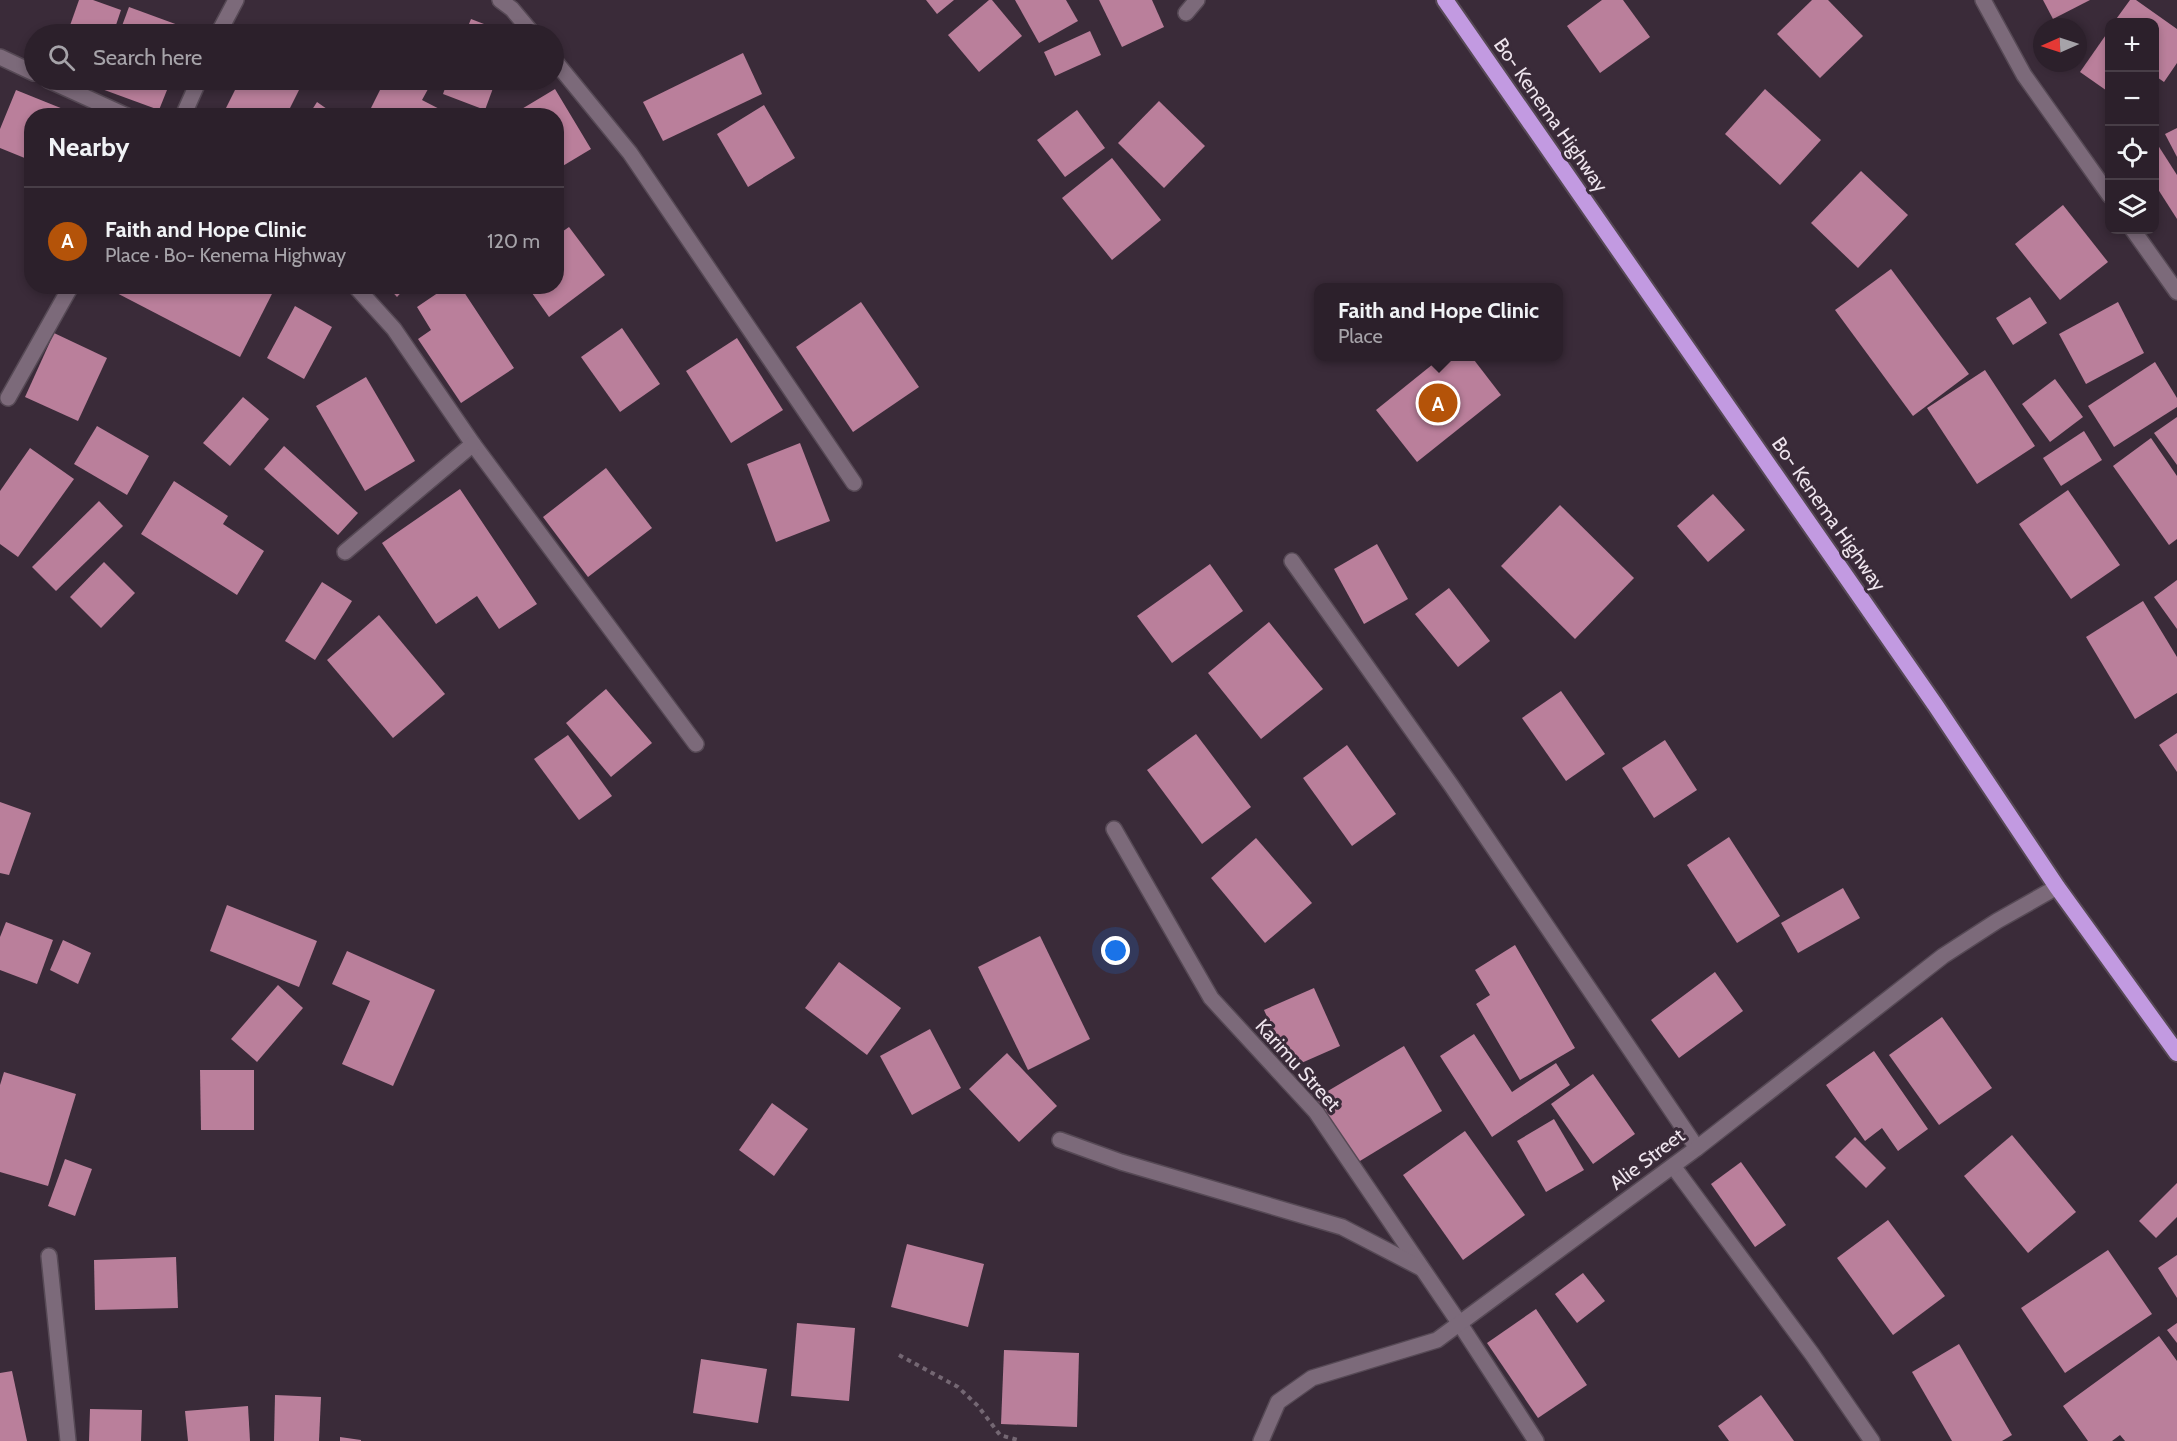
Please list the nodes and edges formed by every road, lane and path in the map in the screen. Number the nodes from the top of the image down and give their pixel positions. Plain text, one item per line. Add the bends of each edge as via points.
1 (236, 0) edge
2 (500, 0) edge
3 (1197, 0) edge
4 (1445, 0) edge
5 (1983, 0) edge
6 (1186, 12) dead end
7 (223, 24) edge
8 (525, 24) edge
9 (0, 57) edge
10 (24, 68) edge
11 (564, 72) edge
12 (70, 90) edge
13 (195, 90) edge
14 (109, 108) edge
15 (187, 108) edge
16 (2105, 190) edge
17 (2136, 234) edge
18 (2177, 292) edge
19 (66, 294) edge
20 (362, 294) edge
21 (8, 398) dead end
22 (473, 444) junction
23 (854, 483) dead end
24 (345, 552) dead end
25 (1292, 561) dead end
26 (696, 744) dead end
27 (1114, 829) dead end
28 (2057, 887) junction
29 (2177, 1053) edge
30 (1060, 1140) dead end
31 (1697, 1148) junction
32 (1673, 1166) junction
33 (49, 1256) dead end
34 (1423, 1269) junction
35 (1460, 1324) junction
36 (899, 1355) dead end
37 (68, 1441) edge
38 (1021, 1441) edge
39 (1262, 1441) edge
40 (1536, 1441) edge
41 (1872, 1441) edge

1 - 7 street
2 - 8 street
3 - 6 street
4 - 28 highway, Bo- Kenema Highway via 1936,706
5 - 16 street via 2024,75
9 - 10 street
11 - 23 street via 630,153
12 - 14 street
13 - 15 street
17 - 18 street
19 - 21 street
20 - 22 street via 394,329
22 - 24 street
22 - 26 street
25 - 31 street via 1451,784
27 - 34 street, Karimu Street via 1210,998 1316,1112
28 - 29 highway, Bo- Kenema Highway
28 - 31 street, Alie Street via 1943,956
30 - 34 street via 1121,1162 1342,1227
31 - 32 street, Alie Street
32 - 35 street, Alie Street
32 - 41 street
33 - 37 street
34 - 35 street, Karimu Street
35 - 39 street, Alie Street via 1437,1340 1312,1378 1278,1402
35 - 40 street, Karimu Street
36 - 38 path via 958,1388 1000,1435

